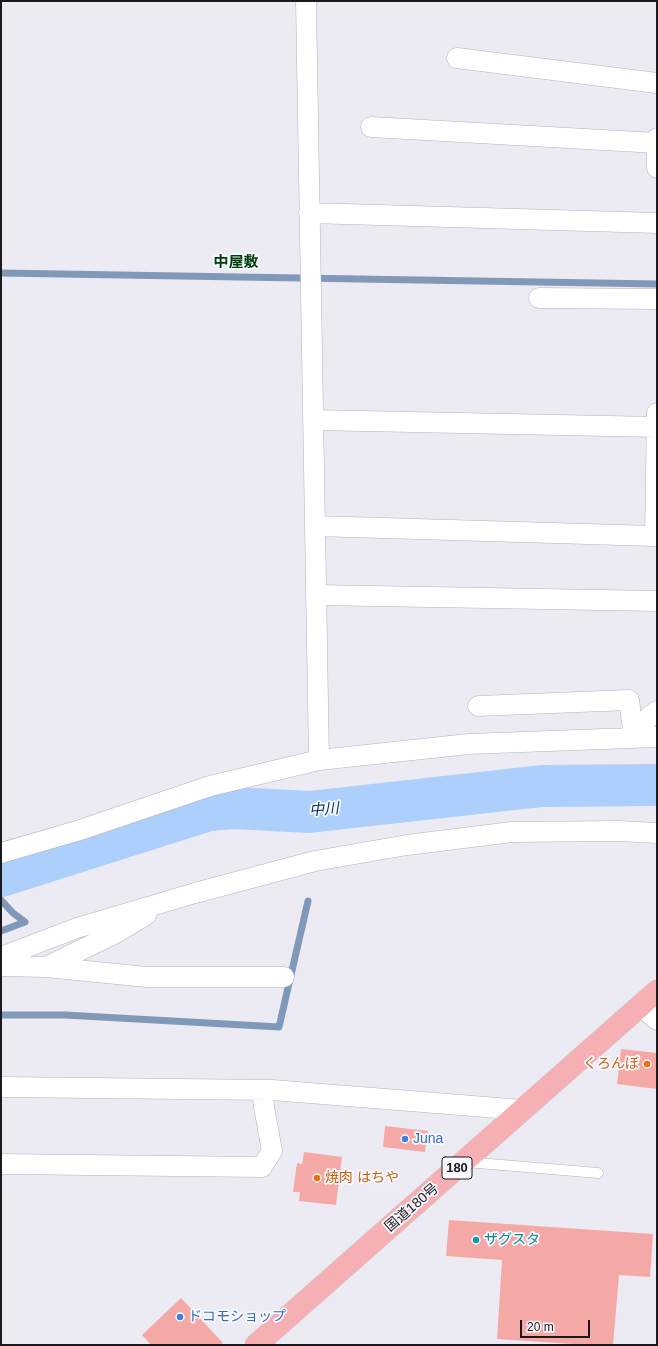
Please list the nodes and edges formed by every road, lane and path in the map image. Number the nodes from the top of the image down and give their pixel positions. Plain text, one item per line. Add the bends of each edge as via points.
1 (306, 1) edge
2 (457, 58) dead end
3 (657, 83) edge
4 (370, 127) dead end
5 (657, 138) edge
6 (657, 143) edge
7 (657, 168) edge
8 (309, 213) junction
9 (657, 223) edge
10 (539, 298) dead end
11 (657, 299) edge
12 (657, 413) edge
13 (313, 420) junction
14 (657, 427) edge
15 (315, 526) junction
16 (316, 595) junction
17 (657, 601) edge
18 (478, 706) dead end
19 (657, 711) edge
20 (634, 737) junction
21 (657, 737) edge
22 (319, 760) junction
23 (657, 833) edge
24 (3, 851) edge
25 (170, 901) junction
26 (1, 957) edge
27 (1, 966) edge
28 (46, 967) junction
29 (284, 977) dead end
30 (649, 999) edge
31 (657, 1020) edge
32 (1, 1087) edge
33 (262, 1090) junction
34 (523, 1110) junction
35 (464, 1162) junction
36 (1, 1164) edge
37 (598, 1173) dead end
38 (256, 1345) edge

1 - 8 street
2 - 3 street
4 - 6 street
5 - 6 street
6 - 7 street
8 - 9 street
8 - 13 street
10 - 11 street
12 - 14 street
13 - 14 street
13 - 15 street
14 - 15 street via 655,536
15 - 16 street
16 - 17 street
16 - 22 street
18 - 20 street via 629,700
19 - 20 street
20 - 21 street
20 - 22 street via 468,744
22 - 24 street via 210,786 80,830
23 - 25 street via 512,832 407,845 315,861
25 - 26 street via 77,928
25 - 28 street via 116,933
27 - 28 street
28 - 29 street via 147,977
30 - 31 street
30 - 34 highway, 国道180号 / 180
32 - 33 street
33 - 34 street
33 - 36 street via 272,1151 262,1167
34 - 35 highway, 国道180号 / 180
35 - 37 lane
35 - 38 highway, 国道180号 / 180

